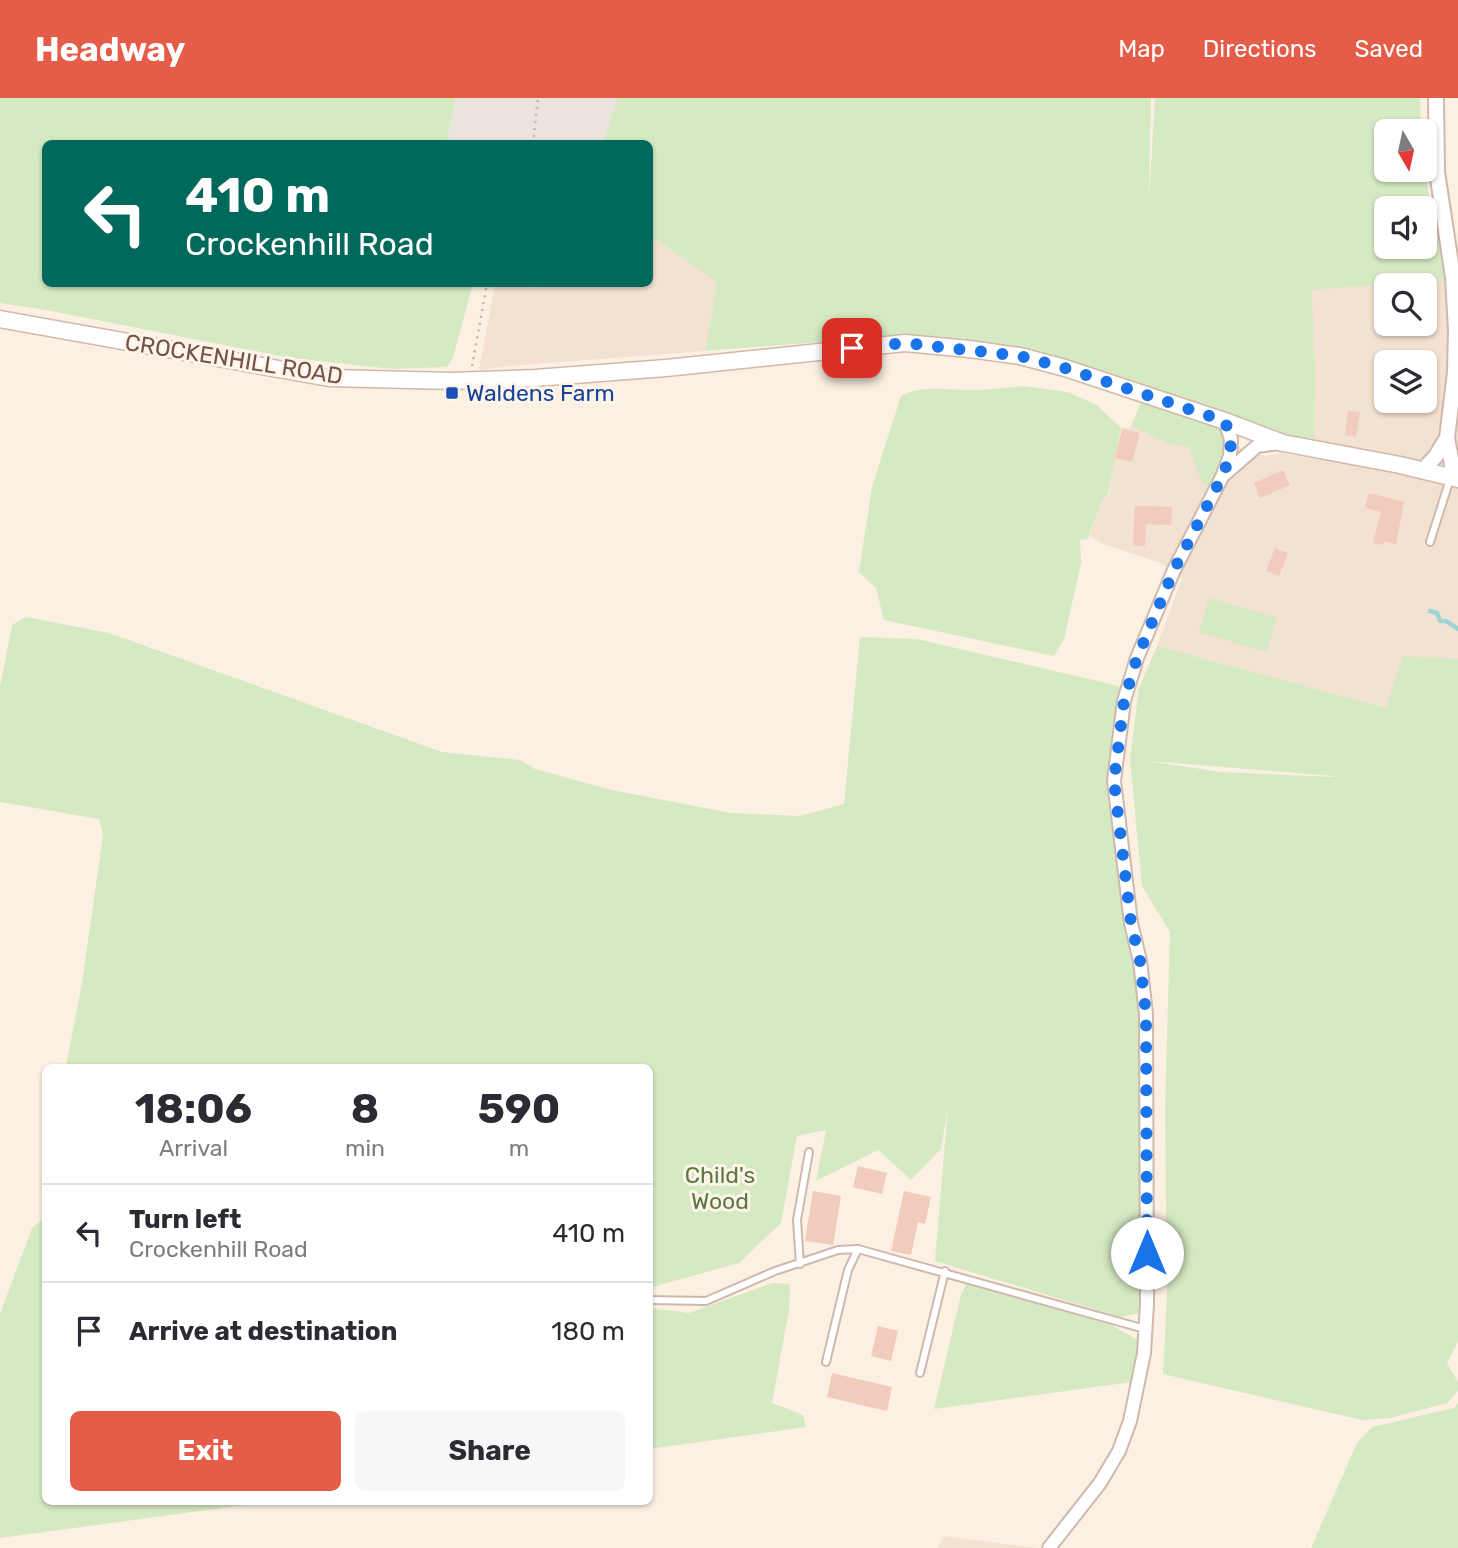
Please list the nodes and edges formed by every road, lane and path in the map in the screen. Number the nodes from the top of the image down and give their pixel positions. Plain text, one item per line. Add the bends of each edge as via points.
1 (538, 98) edge
2 (1436, 98) edge
3 (533, 140) edge
4 (486, 287) edge
5 (0, 319) edge
6 (471, 380) junction
7 (1225, 421) junction
8 (1447, 438) junction
9 (1283, 443) junction
10 (1422, 471) junction
11 (1222, 477) junction
12 (1454, 478) edge
13 (1430, 542) dead end
14 (809, 1152) dead end
15 (858, 1249) junction
16 (800, 1264) junction
17 (944, 1271) junction
18 (653, 1300) edge
19 (1146, 1329) junction
20 (826, 1362) dead end
21 (920, 1373) dead end
22 (1049, 1548) edge

1 - 3 path
2 - 8 street via 1437,172 1456,330
4 - 6 path
5 - 6 main road, CROCKENHILL ROAD via 329,378
6 - 7 main road, CROCKENHILL ROAD via 666,368 905,343 1020,356
7 - 9 main road, CROCKENHILL ROAD
7 - 11 street via 1231,439
8 - 10 street
8 - 12 street
9 - 10 main road, CROCKENHILL ROAD
9 - 11 street via 1257,446
10 - 12 main road, CROCKENHILL ROAD
11 - 19 street via 1174,570 1137,658 1124,701 1114,781 1146,1014
12 - 13 lane
14 - 16 lane via 797,1220
15 - 16 lane via 838,1250
15 - 17 lane
15 - 20 lane via 848,1270
16 - 18 lane via 775,1270 706,1301
17 - 19 lane
17 - 21 lane
19 - 22 street via 1130,1422 1119,1451

